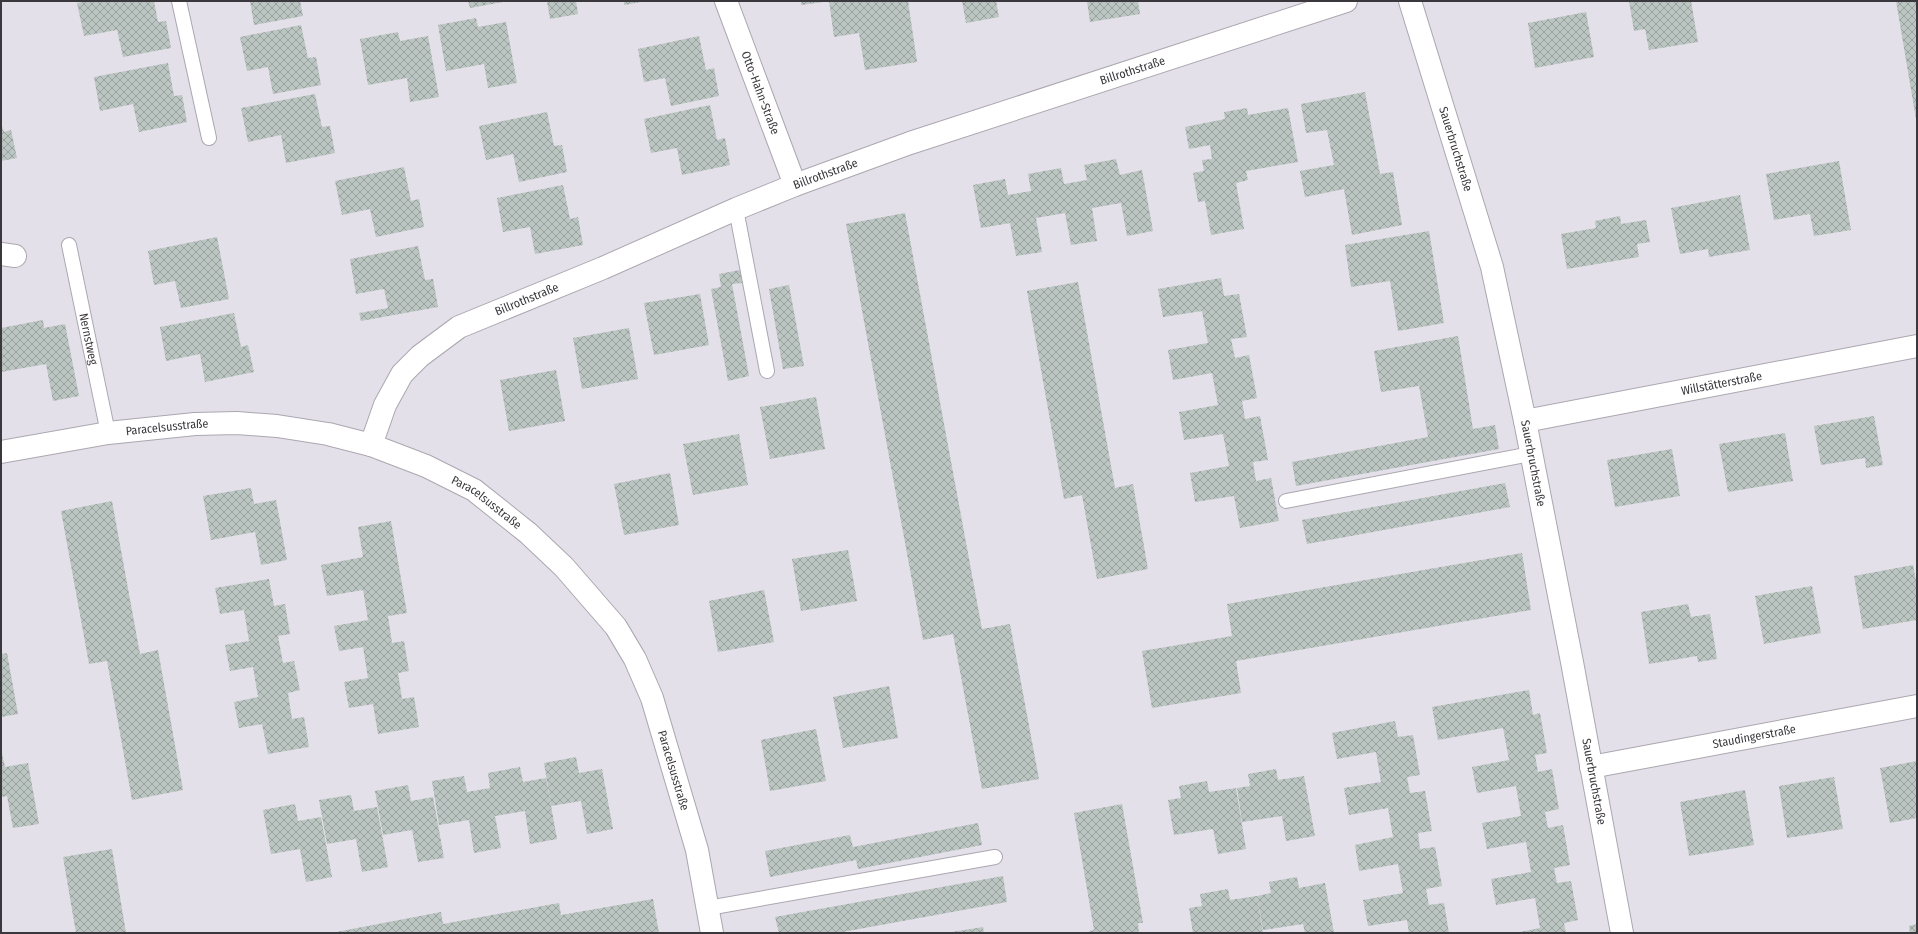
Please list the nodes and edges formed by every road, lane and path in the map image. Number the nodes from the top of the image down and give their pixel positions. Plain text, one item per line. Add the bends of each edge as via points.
1 (179, 1) edge
2 (726, 1) edge
3 (1346, 1) edge
4 (1410, 1) edge
5 (209, 138) dead end
6 (795, 186) junction
7 (736, 209) junction
8 (69, 245) dead end
9 (1917, 346) edge
10 (767, 371) dead end
11 (1525, 421) junction
12 (108, 433) junction
13 (371, 445) junction
14 (1, 452) edge
15 (1532, 454) junction
16 (1286, 501) dead end
17 (1917, 706) edge
18 (1591, 767) junction
19 (994, 857) dead end
20 (708, 908) junction
21 (712, 933) edge
22 (1622, 933) edge

1 - 5 lane
2 - 6 street, Otto-Hahn-Straße
3 - 6 street, Billrothstraße via 910,143
4 - 11 street, Sauerbruchstraße via 1492,267
6 - 7 street, Billrothstraße
7 - 10 lane
7 - 13 street, Billrothstraße via 604,268 459,327 420,356 402,374 384,405
8 - 12 lane, Nernstweg
9 - 11 street, Willstätterstraße
11 - 15 street, Sauerbruchstraße
12 - 13 street, Paracelsusstraße via 195,424 237,423 328,434
12 - 14 street, Paracelsusstraße
13 - 20 street, Paracelsusstraße via 426,466 474,490 533,538 564,568 616,627 635,659 652,698 696,850
15 - 16 lane
15 - 18 street, Sauerbruchstraße
17 - 18 street, Staudingerstraße
18 - 22 street, Sauerbruchstraße
19 - 20 lane
20 - 21 street, Paracelsusstraße

